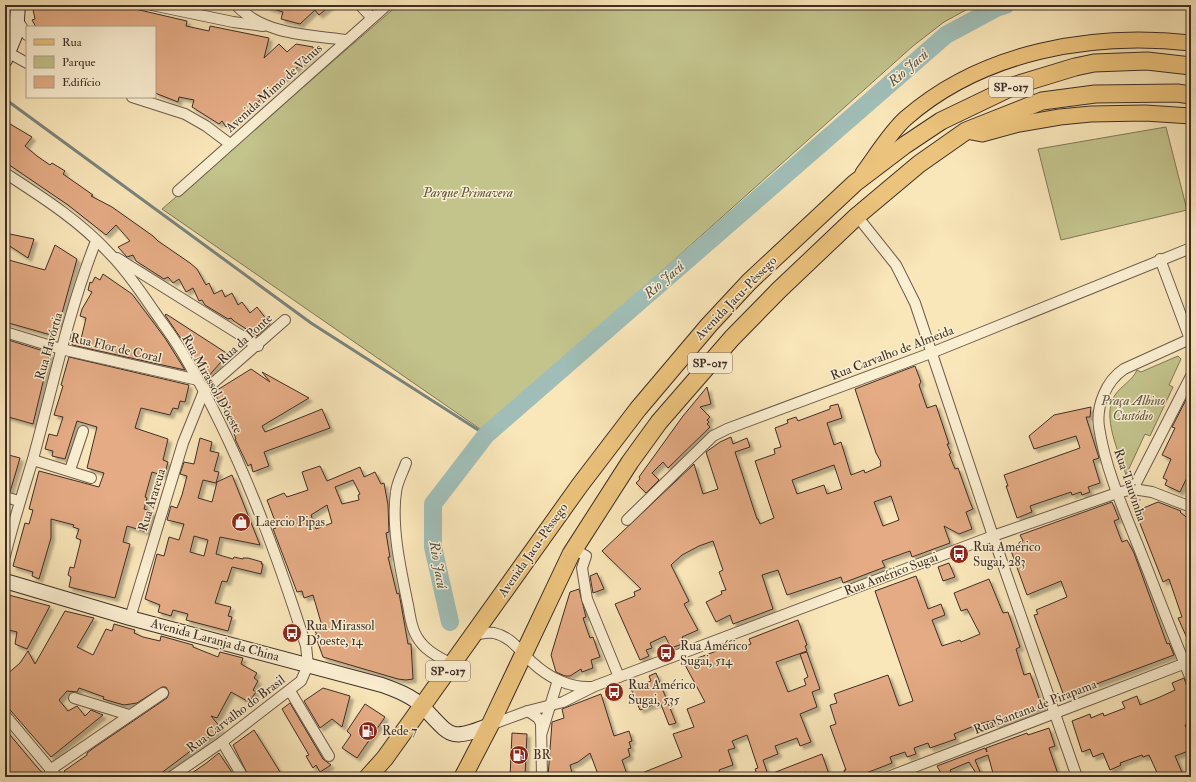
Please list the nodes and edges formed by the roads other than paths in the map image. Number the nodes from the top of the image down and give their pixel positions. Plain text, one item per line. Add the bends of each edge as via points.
1 (18, 5) edge
2 (152, 5) edge
3 (236, 5) edge
4 (360, 5) edge
5 (387, 5) edge
6 (372, 18) junction
7 (18, 21) junction
8 (264, 26) junction
9 (26, 33) edge
10 (347, 40) junction
11 (1191, 43) edge
12 (6, 54) edge
13 (26, 64) edge
14 (1191, 66) edge
15 (1191, 95) edge
16 (135, 98) edge
17 (1191, 116) edge
18 (966, 131) junction
19 (230, 144) junction
20 (5, 173) edge
21 (855, 183) junction
22 (178, 190) dead end
23 (857, 216) junction
24 (96, 241) junction
25 (1191, 248) edge
26 (110, 254) junction
27 (1160, 260) junction
28 (284, 320) dead end
29 (5, 332) edge
30 (1190, 340) edge
31 (258, 346) junction
32 (61, 348) junction
33 (931, 353) junction
34 (1191, 376) edge
35 (198, 380) junction
36 (204, 391) junction
37 (83, 431) dead end
38 (33, 460) junction
39 (406, 463) dead end
40 (70, 470) junction
41 (91, 478) dead end
42 (1133, 489) junction
43 (1117, 493) junction
44 (5, 497) edge
45 (19, 502) junction
46 (1191, 507) edge
47 (627, 520) dead end
48 (993, 536) junction
49 (574, 549) junction
50 (5, 556) edge
51 (5, 581) edge
52 (130, 618) junction
53 (473, 635) junction
54 (525, 653) junction
55 (1188, 663) edge
56 (308, 665) junction
57 (453, 665) junction
58 (619, 677) junction
59 (1191, 679) edge
60 (558, 680) junction
61 (595, 686) junction
62 (290, 691) junction
63 (163, 693) dead end
64 (74, 698) dead end
65 (422, 706) junction
66 (551, 706) junction
67 (528, 711) junction
68 (1055, 714) junction
69 (5, 715) edge
70 (129, 715) junction
71 (490, 725) junction
72 (542, 734) junction
73 (222, 742) junction
74 (330, 756) dead end
75 (54, 773) edge
76 (171, 777) edge
77 (243, 777) edge
78 (368, 777) edge
79 (463, 777) edge
80 (542, 777) edge
81 (888, 777) edge
82 (1077, 777) edge

1 - 7 street
2 - 8 street
3 - 8 street
4 - 6 street
5 - 6 street, Avenida Mimo de Vênus
6 - 10 street, Avenida Mimo de Vênus
7 - 9 street
7 - 12 street via 16,33
8 - 10 street
10 - 19 street, Avenida Mimo de Vênus
11 - 21 main road via 1159,40 1084,42 1008,61 958,82 928,100 905,119
12 - 13 street
14 - 21 highway, Avenida Jacu-Pêssego / SP-017 via 1147,61 1094,63 1075,66 1016,85 941,121
15 - 18 highway, Avenida Jacu-Pêssego / SP-017 via 1135,92 1068,96 1042,101
16 - 19 street via 185,114
17 - 18 main road via 1145,113 1098,114 1019,124 982,134
18 - 23 highway, Avenida Jacu-Pêssego / SP-017 via 919,164
19 - 22 street, Avenida Mimo de Vênus
20 - 24 street, Rua Mirassol D'oeste via 42,197
21 - 53 highway, Avenida Jacu-Pêssego / SP-017 via 749,282 681,357 580,485
23 - 33 street via 896,265 915,303
23 - 49 highway, Avenida Jacu-Pêssego / SP-017 via 732,338 685,392 630,462
24 - 26 street, Rua Mirassol D'oeste
24 - 32 street, Rua Havórtia
25 - 27 street, Rua Carvalho de Almeida
26 - 31 street
26 - 35 street, Rua Mirassol D'oeste via 186,357
27 - 30 street
27 - 33 street, Rua Carvalho de Almeida
28 - 31 street, Rua da Ponte
29 - 32 street, Rua Flor de Coral
30 - 43 street, Rua Taiuvinha via 1124,369 1115,375 1109,384 1100,409 1099,426
31 - 36 street, Rua da Ponte
32 - 35 street, Rua Flor de Coral
32 - 38 street, Rua Havórtia
33 - 47 street, Rua Carvalho de Almeida via 713,436
33 - 48 street
34 - 42 street
35 - 36 street, Rua Mirassol D'oeste
36 - 52 street, Rua Arareua via 184,443
36 - 56 street, Rua Mirassol D'oeste via 248,485 299,624 306,646
37 - 40 street
38 - 40 street
38 - 45 street, Rua Havórtia
39 - 57 street via 396,492 396,535 411,618 416,636 421,643
40 - 41 street
42 - 43 street, Rua Américo Sugai
42 - 46 street, Rua Américo Sugai via 1152,492
43 - 48 street, Rua Américo Sugai
43 - 55 street, Rua Taiuvinha
44 - 45 street
45 - 50 street, Rua Havórtia
48 - 58 street, Rua Américo Sugai
48 - 68 street
49 - 54 highway, Avenida Jacu-Pêssego / SP-017
49 - 58 street via 586,556 582,568 587,599
51 - 52 street, Avenida Laranja da China
52 - 56 street, Avenida Laranja da China
53 - 54 street, Rua Américo Sugai via 501,635
53 - 57 highway, Avenida Jacu-Pêssego / SP-017
54 - 60 street, Rua Américo Sugai via 538,667
54 - 71 highway, Avenida Jacu-Pêssego / SP-017
55 - 59 street, Rua Taiuvinha
55 - 68 street, Rua Santana de Pirapama
56 - 62 street, Rua Carvalho do Brasil via 301,681
56 - 65 street, Avenida Laranja da China via 393,689
57 - 65 highway, Avenida Jacu-Pêssego / SP-017
58 - 61 street, Rua Américo Sugai
60 - 61 street, Rua Américo Sugai via 580,688
60 - 66 street
61 - 66 street, Rua Américo Sugai via 574,698
62 - 73 street, Rua Carvalho do Brasil
62 - 74 street
63 - 70 street
64 - 70 street
65 - 71 street, Rua Américo Sugai via 440,727 451,734 473,732
65 - 78 highway, Avenida Jacu-Pêssego / SP-017 via 386,758
66 - 67 street, Rua Américo Sugai
66 - 72 street
67 - 71 street, Rua Américo Sugai
67 - 72 street via 538,718
68 - 81 street, Rua Santana de Pirapama
68 - 82 street
69 - 75 street
70 - 75 street
71 - 79 highway, Avenida Jacu-Pêssego / SP-017
72 - 80 street
73 - 76 street, Rua Carvalho do Brasil
73 - 77 street

